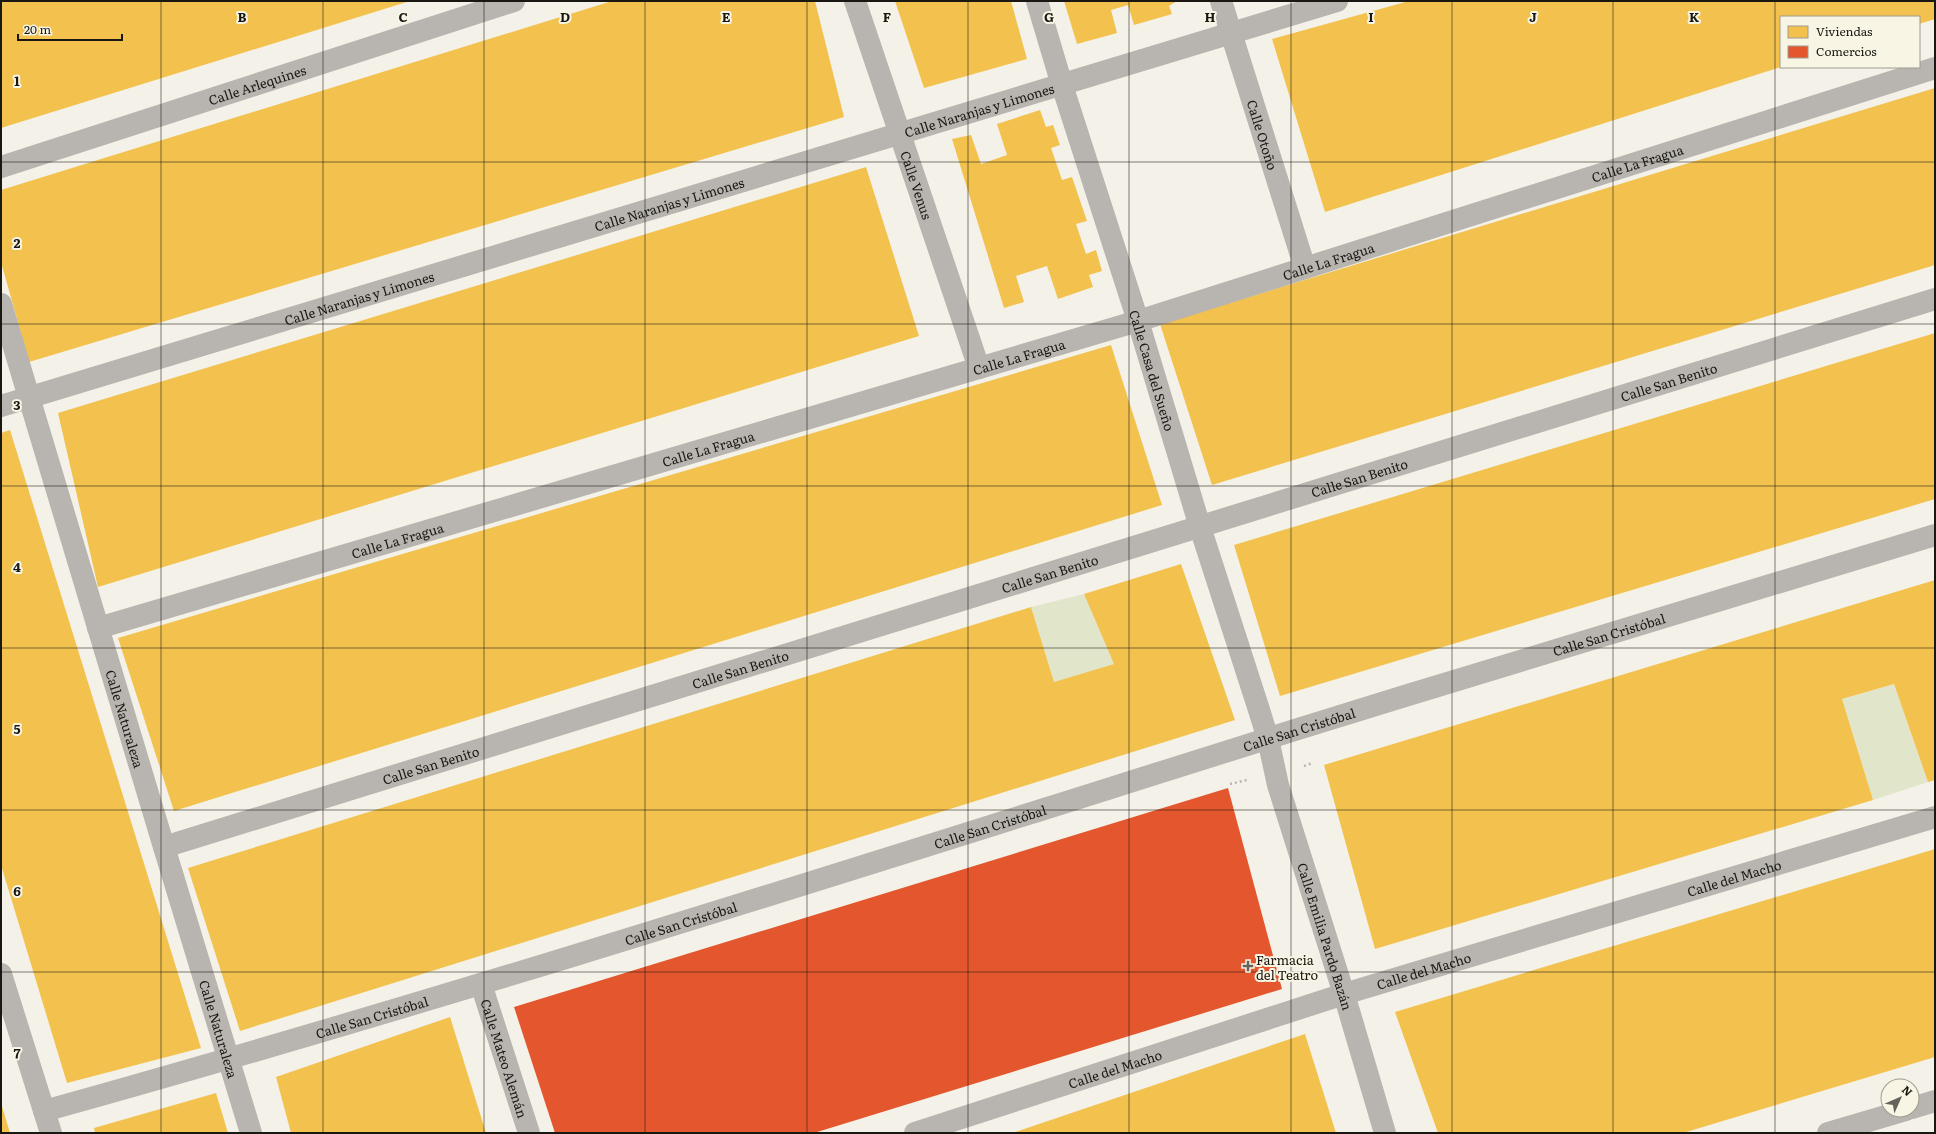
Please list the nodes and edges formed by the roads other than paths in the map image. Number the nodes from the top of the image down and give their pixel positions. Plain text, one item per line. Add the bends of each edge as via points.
1 (514, 1) edge
2 (855, 1) edge
3 (1037, 1) edge
4 (1221, 1) edge
5 (1337, 1) edge
6 (1230, 33) junction
7 (1935, 68) edge
8 (1062, 85) junction
9 (900, 134) junction
10 (1, 168) edge
11 (1304, 268) junction
12 (1935, 299) edge
13 (1, 304) edge
14 (1138, 321) junction
15 (979, 368) junction
16 (29, 397) junction
17 (1, 406) edge
18 (1200, 527) junction
19 (1935, 535) edge
20 (98, 628) junction
21 (1268, 739) junction
22 (1935, 817) edge
23 (164, 848) junction
24 (1, 974) edge
25 (481, 984) junction
26 (1344, 994) junction
27 (229, 1059) junction
28 (1935, 1101) edge
29 (1920, 1106) edge
30 (44, 1111) junction
31 (1880, 1118) edge
32 (51, 1133) edge
33 (251, 1133) edge
34 (529, 1133) edge
35 (915, 1133) edge
36 (1385, 1133) edge
37 (1828, 1133) edge

1 - 10 street, Calle Arlequines
2 - 9 street, Calle Venus
3 - 8 street, Calle Casa del Sueño
4 - 6 street, Calle Otoño
5 - 6 street, Calle Naranjas y Limones
6 - 8 street, Calle Naranjas y Limones
6 - 11 street, Calle Otoño
7 - 11 street, Calle La Fragua
8 - 9 street, Calle Naranjas y Limones
8 - 14 street, Calle Casa del Sueño
9 - 15 street, Calle Venus
9 - 16 street, Calle Naranjas y Limones
11 - 14 street, Calle La Fragua
12 - 18 street, Calle San Benito
13 - 16 street, Calle Naturaleza
14 - 15 street, Calle La Fragua
14 - 18 street, Calle Casa del Sueño
15 - 20 street, Calle La Fragua
16 - 17 street, Calle Naranjas y Limones
16 - 20 street, Calle Naturaleza
18 - 21 street, Calle Casa del Sueño
18 - 23 street, Calle San Benito
19 - 21 street, Calle San Cristóbal
20 - 23 street, Calle Naturaleza
21 - 25 street, Calle San Cristóbal via 694,920
21 - 26 street, Calle Emilia Pardo Bazán via 1278,785
22 - 26 street, Calle del Macho
23 - 27 street, Calle Naturaleza
24 - 30 street
25 - 27 street, Calle San Cristóbal
25 - 34 street, Calle Mateo Alemán
26 - 35 street, Calle del Macho
26 - 36 street, Calle Emilia Pardo Bazán
27 - 30 street, Calle San Cristóbal
27 - 33 street, Calle Naturaleza
28 - 29 street
30 - 32 street
31 - 37 street

